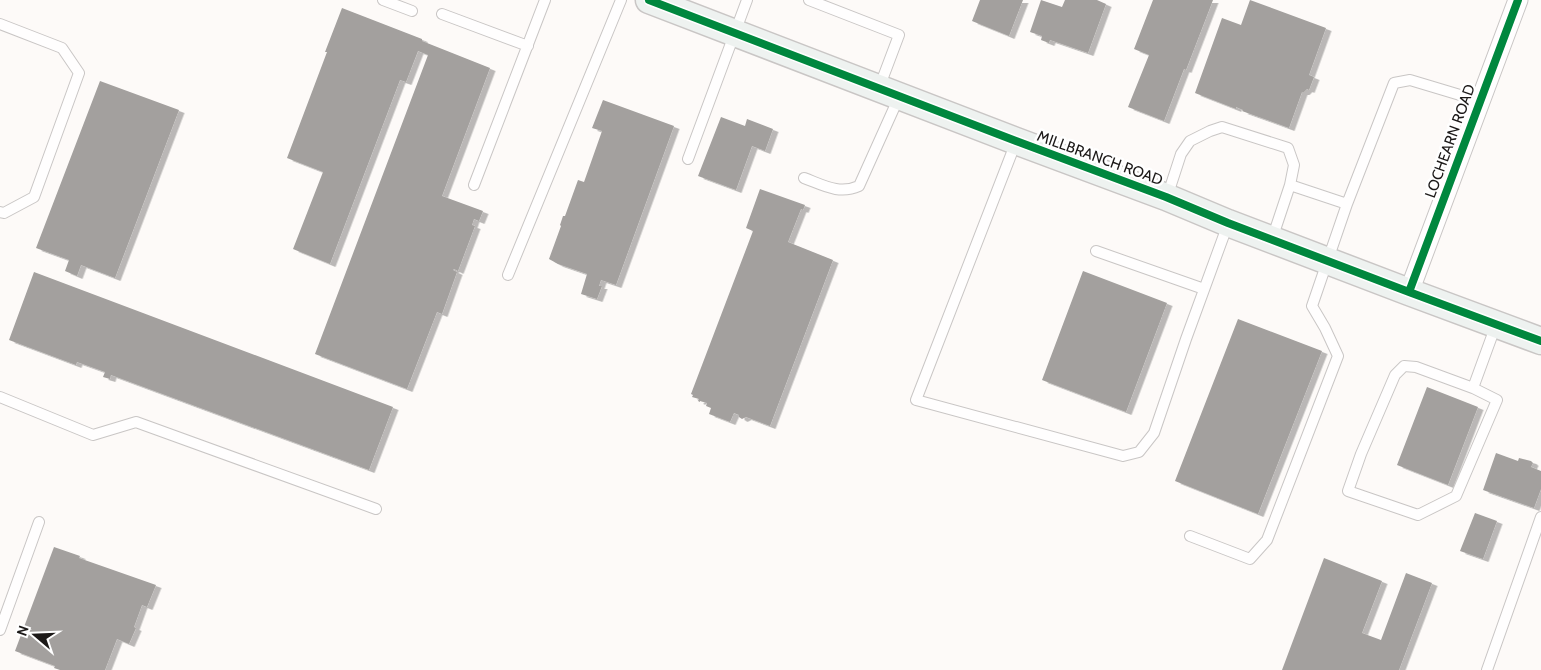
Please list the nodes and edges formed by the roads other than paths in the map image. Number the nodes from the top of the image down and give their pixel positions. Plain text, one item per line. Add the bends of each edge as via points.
1 (383, 0) edge
2 (545, 0) edge
3 (621, 0) edge
4 (649, 0) edge
5 (747, 0) edge
6 (809, 0) edge
7 (1518, 0) edge
8 (412, 11) dead end
9 (442, 14) dead end
10 (0, 24) edge
11 (735, 33) junction
12 (528, 46) junction
13 (889, 93) junction
14 (1480, 101) junction
15 (1016, 141) junction
16 (688, 159) dead end
17 (804, 178) dead end
18 (474, 185) dead end
19 (1290, 185) junction
20 (1166, 198) junction
21 (1347, 204) junction
22 (0, 212) edge
23 (1228, 223) junction
24 (1272, 240) junction
25 (1096, 251) dead end
26 (1328, 262) junction
27 (508, 275) dead end
28 (1204, 289) junction
29 (1409, 292) junction
30 (1496, 324) junction
31 (1541, 341) edge
32 (1473, 388) junction
33 (0, 397) edge
34 (376, 509) dead end
35 (1541, 517) edge
36 (38, 522) dead end
37 (1190, 536) dead end
38 (0, 630) edge
39 (1487, 670) edge

1 - 8 lane
2 - 12 lane
3 - 27 lane
4 - 11 main road, MILLBRANCH ROAD
5 - 11 lane
6 - 13 lane via 900,34
7 - 14 street, LOCHEARN ROAD
9 - 12 lane
10 - 22 lane via 62,48 79,74 34,197 4,213
11 - 13 main road, MILLBRANCH ROAD
11 - 16 lane
12 - 18 lane
13 - 15 main road, MILLBRANCH ROAD
13 - 17 lane via 859,186 849,191 832,189
14 - 21 lane via 1410,80 1394,83
14 - 29 street, LOCHEARN ROAD
15 - 20 main road, MILLBRANCH ROAD
15 - 28 lane via 916,400 1123,456 1139,452 1154,433
19 - 20 lane via 1294,165 1288,148 1222,127 1190,141 1181,154
19 - 21 lane
19 - 24 lane
20 - 23 main road, MILLBRANCH ROAD
21 - 26 lane
23 - 24 main road, MILLBRANCH ROAD
23 - 28 lane
24 - 26 main road, MILLBRANCH ROAD
25 - 28 lane
26 - 29 main road, MILLBRANCH ROAD
26 - 37 lane via 1312,306 1338,356 1267,540 1250,559
29 - 30 main road, MILLBRANCH ROAD
30 - 31 main road, MILLBRANCH ROAD
30 - 32 lane
32 - 32 lane via 1416,367 1404,366 1395,375 1348,491 1418,515 1456,496 1498,400
33 - 34 lane via 93,435 136,422
35 - 39 lane
36 - 38 lane

